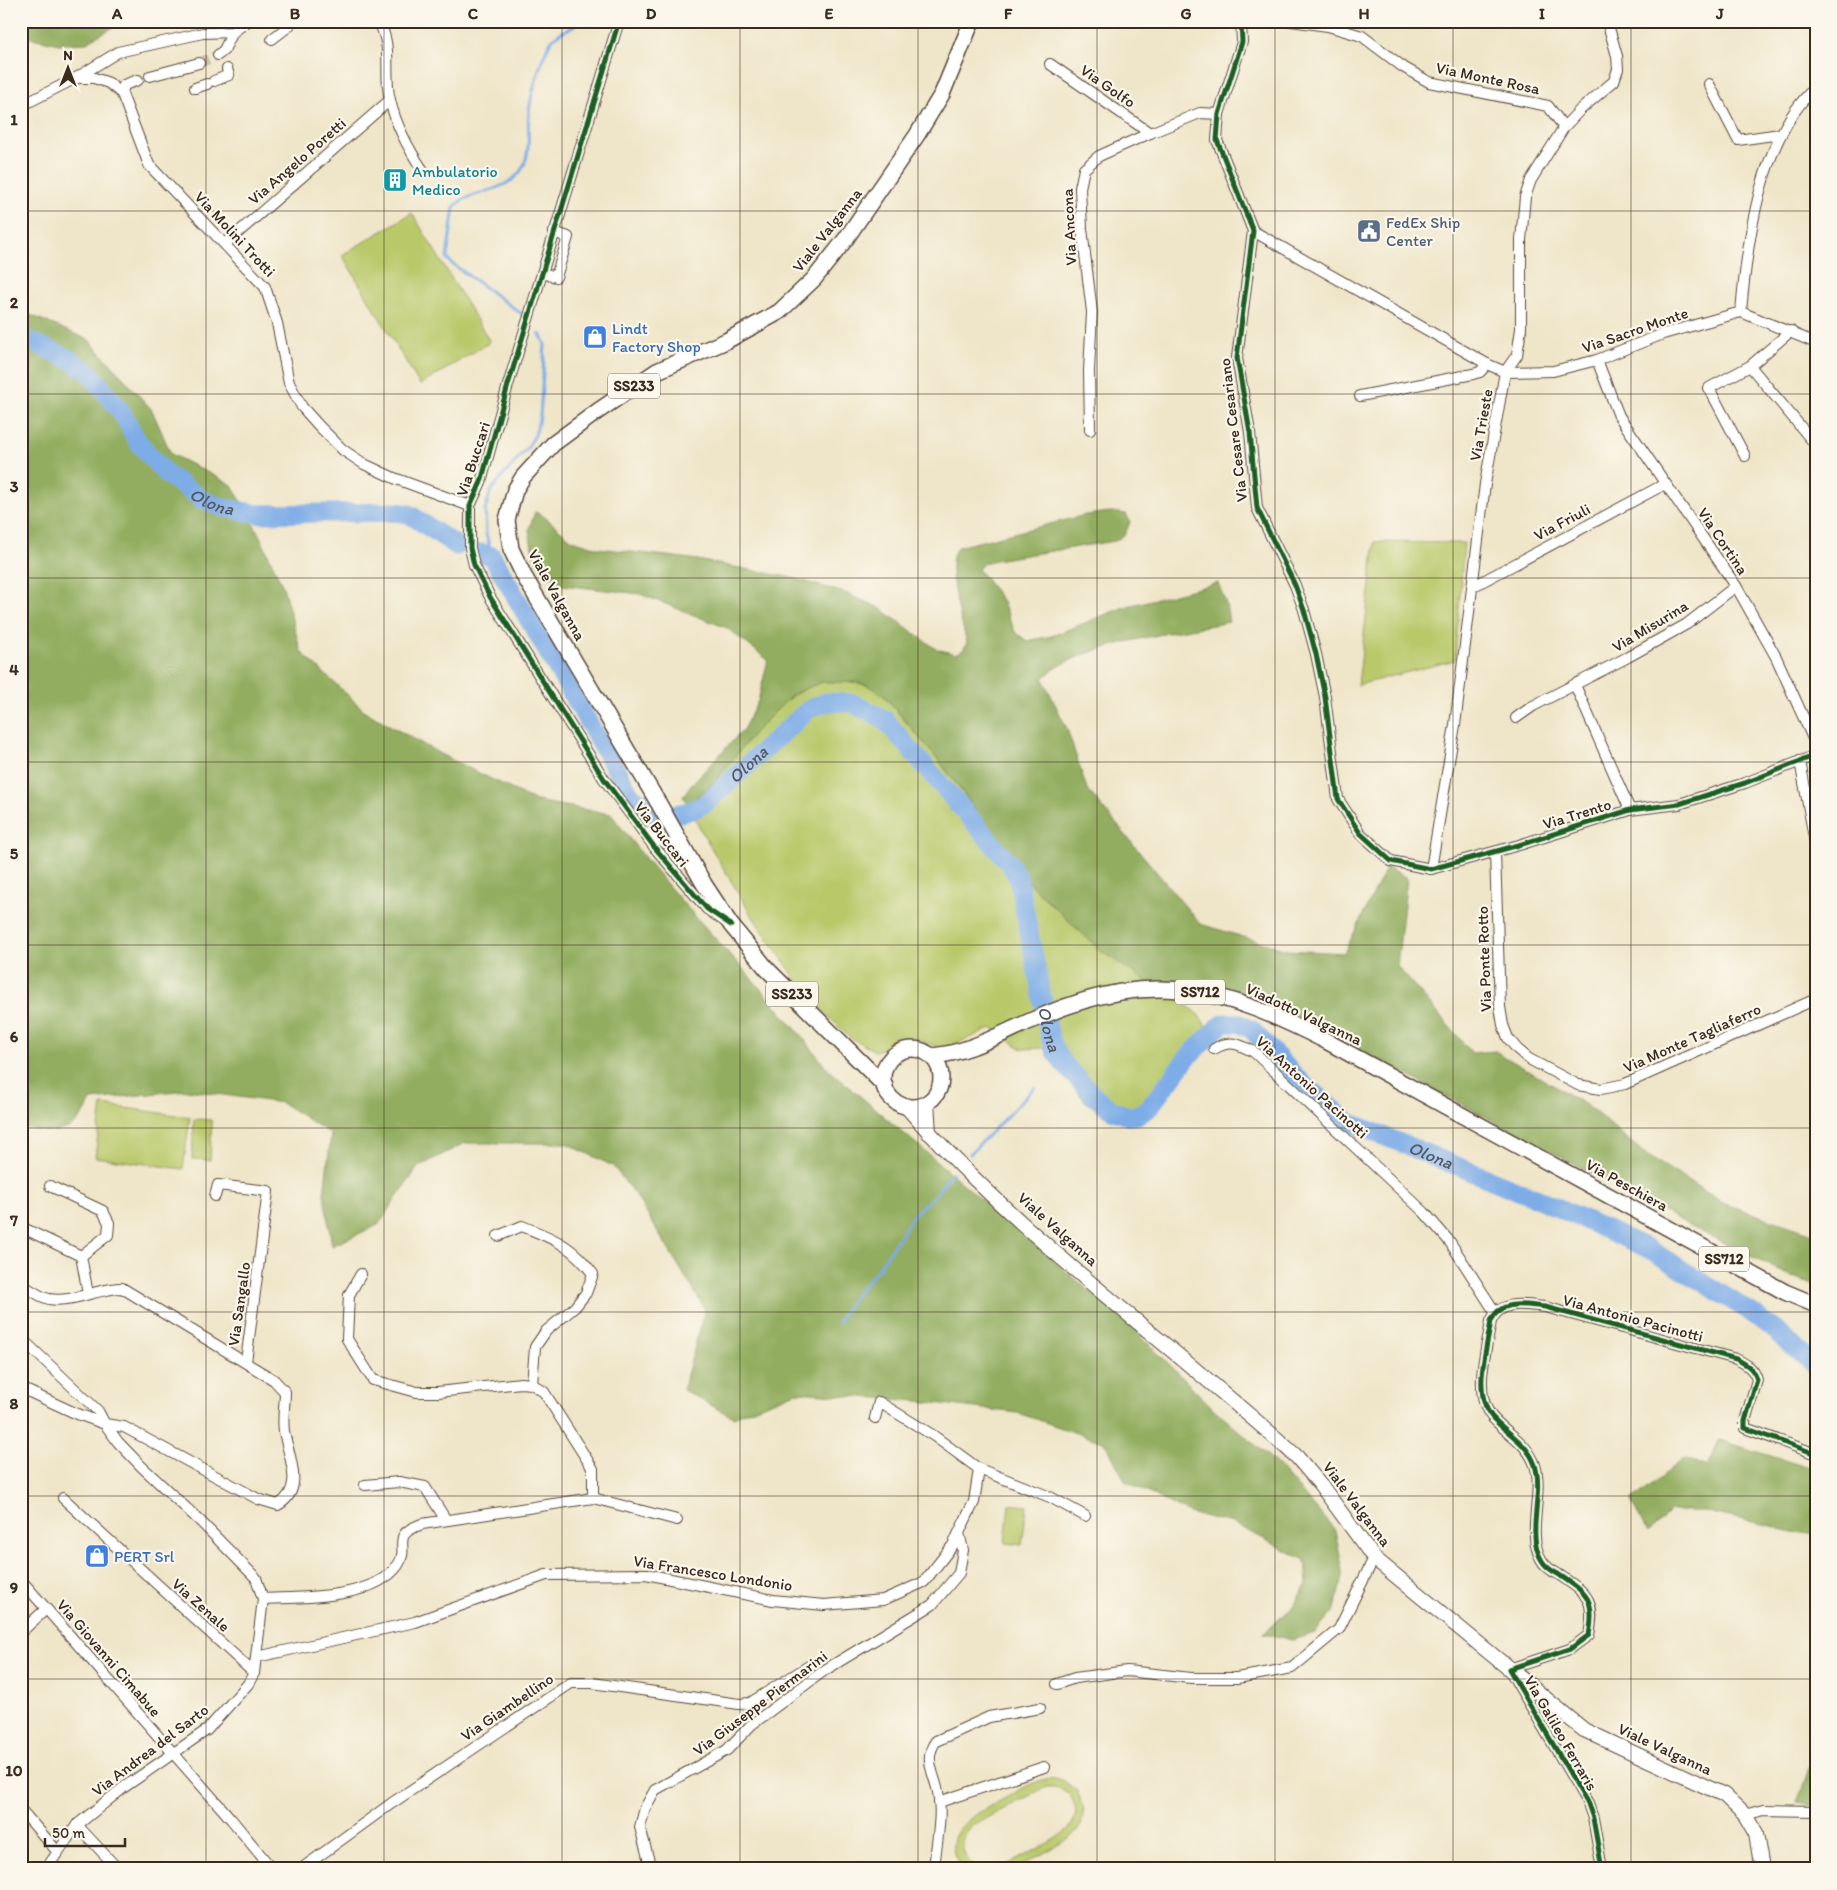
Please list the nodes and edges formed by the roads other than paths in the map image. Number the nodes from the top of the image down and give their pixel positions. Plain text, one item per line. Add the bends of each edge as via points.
1 (248, 21) edge
2 (286, 21) edge
3 (378, 21) edge
4 (619, 21) edge
5 (972, 21) edge
6 (1240, 21) edge
7 (1291, 21) edge
8 (1607, 21) edge
9 (233, 32) junction
10 (272, 39) dead end
11 (220, 55) tunnel mouth
12 (199, 63) tunnel mouth
13 (1050, 64) dead end
14 (231, 72) dead end
15 (150, 76) dead end
16 (76, 78) junction
17 (138, 80) dead end
18 (1708, 84) dead end
19 (1816, 87) edge
20 (195, 88) dead end
21 (122, 94) junction
22 (390, 100) junction
23 (21, 106) edge
24 (1218, 114) junction
25 (1564, 127) junction
26 (1150, 133) junction
27 (1780, 134) junction
28 (424, 172) dead end
29 (1253, 231) junction
30 (554, 232) junction
31 (225, 244) junction
32 (542, 273) junction
33 (1740, 312) junction
34 (1791, 331) junction
35 (1816, 343) edge
36 (1597, 360) junction
37 (1487, 364) junction
38 (1750, 366) junction
39 (1505, 372) junction
40 (1360, 396) dead end
41 (1090, 430) dead end
42 (1815, 444) edge
43 (1745, 456) dead end
44 (1665, 484) junction
45 (470, 506) junction
46 (1472, 586) junction
47 (1738, 590) junction
48 (1575, 684) junction
49 (1516, 718) dead end
50 (1816, 745) edge
51 (1816, 755) edge
52 (1800, 761) junction
53 (1630, 810) junction
54 (646, 833) junction
55 (1816, 848) edge
56 (1496, 852) junction
57 (687, 854) junction
58 (1431, 869) junction
59 (732, 925) junction
60 (1816, 999) edge
61 (1214, 1048) dead end
62 (966, 1051) junction
63 (932, 1056) junction
64 (856, 1060) junction
65 (888, 1062) junction
66 (941, 1075) junction
67 (1578, 1085) joint
68 (885, 1086) junction
69 (1422, 1093) joint
70 (927, 1102) junction
71 (905, 1105) junction
72 (930, 1134) junction
73 (50, 1186) dead end
74 (215, 1196) dead end
75 (21, 1227) edge
76 (498, 1236) dead end
77 (81, 1256) junction
78 (361, 1274) dead end
79 (21, 1284) edge
80 (88, 1294) junction
81 (1816, 1305) edge
82 (1495, 1312) junction
83 (21, 1338) edge
84 (246, 1362) junction
85 (532, 1384) junction
86 (21, 1388) edge
87 (875, 1418) dead end
88 (105, 1424) junction
89 (1816, 1454) edge
90 (978, 1469) junction
91 (365, 1485) dead end
92 (63, 1498) dead end
93 (593, 1498) junction
94 (1085, 1516) dead end
95 (446, 1520) junction
96 (676, 1520) dead end
97 (959, 1533) junction
98 (1374, 1558) junction
99 (21, 1580) edge
100 (263, 1599) junction
101 (46, 1609) junction
102 (21, 1632) edge
103 (257, 1657) junction
104 (812, 1664) dead end
105 (1509, 1669) junction
106 (254, 1673) junction
107 (1057, 1684) dead end
108 (1040, 1708) dead end
109 (172, 1754) junction
110 (1044, 1767) dead end
111 (939, 1802) junction
112 (21, 1810) edge
113 (1816, 1811) edge
114 (1745, 1815) junction
115 (77, 1825) junction
116 (57, 1851) junction
117 (46, 1869) edge
118 (118, 1869) edge
119 (272, 1869) edge
120 (301, 1869) edge
121 (651, 1869) edge
122 (934, 1869) edge
123 (1602, 1869) edge
124 (1762, 1869) edge

1 - 9 street
2 - 10 street via 289,26
3 - 22 street via 387,39
4 - 30 street, Via Buccari
5 - 57 main road, Viale Valganna / SS233 via 942,94 917,135 845,240 814,279 778,312 733,337 657,371 598,411 554,444 515,490 507,520 508,534 518,563
6 - 24 street, Via Cesare Cesariano via 1242,42
7 - 25 street, Via Monte Rosa via 1328,26 1362,36 1429,82 1548,106
8 - 25 street, Via Trieste via 1617,56 1614,81
9 - 11 street
9 - 16 street via 203,33 118,52
12 - 15 street
13 - 26 street, Via Golfo
14 - 20 street
16 - 21 street via 94,78 109,83
16 - 23 street
17 - 21 street via 124,85
18 - 27 street via 1738,140
19 - 27 street
21 - 31 street, Via Molini Trotti via 149,165
22 - 28 street via 408,149
22 - 31 street, Via Angelo Poretti
24 - 26 street, Via Ancona via 1200,114
24 - 29 street, Via Cesare Cesariano via 1217,140
25 - 39 street, Via Trieste via 1531,180 1525,197 1520,240 1521,329 1517,355
26 - 41 street, Via Ancona via 1099,156 1084,168 1080,188 1082,229 1092,312
27 - 33 street via 1753,216
29 - 37 street, Via Sacro Monte
29 - 58 street, Via Cesare Cesariano via 1237,358 1250,432 1257,508 1295,586 1316,654 1338,799 1360,833 1391,861
30 - 32 street, Via Buccari
30 - 32 street via 568,237 556,277
31 - 45 street, Via Molini Trotti via 265,287 277,323 289,382 302,408 343,450 364,464
32 - 45 street, Via Buccari via 481,482
33 - 34 street
33 - 36 street, Via Sacro Monte via 1663,334
34 - 35 street
34 - 38 street
36 - 39 street, Via Sacro Monte via 1553,371
36 - 44 street, Via Cortina via 1619,416
37 - 39 street, Via Sacro Monte
37 - 40 street via 1473,374
38 - 42 street
38 - 43 street via 1708,388
39 - 46 street, Via Trieste via 1485,484
44 - 46 street, Via Friuli
44 - 47 street, Via Cortina
45 - 54 street, Via Buccari via 470,548 474,565 490,597 604,779
46 - 58 street, Via Trieste via 1455,725
47 - 48 street, Via Misurina via 1687,624
47 - 50 street, Via Cortina via 1776,657
48 - 49 street, Via Misurina
48 - 53 street
51 - 52 street, Via Trento
52 - 53 street, Via Trento via 1679,804
52 - 55 street
53 - 56 street, Via Trento
54 - 57 street, Via Buccari
54 - 59 street, Via Buccari via 707,909
56 - 58 street, Via Trento
56 - 67 street, Via Ponte Rotto via 1499,994 1503,1025 1522,1054
57 - 59 main road, Viale Valganna / SS233
59 - 64 main road, Viale Valganna / SS233 via 767,969
60 - 67 street, Via Monte Tagliaferro via 1626,1084 1601,1089
61 - 82 street, Via Antonio Pacinotti via 1230,1042 1254,1052 1379,1167 1450,1242
62 - 63 main road, SS712
62 - 66 main road, SS712
62 - 69 main road, Viadotto Valganna / SS712 via 1056,1010 1093,998 1140,989 1189,990 1221,996 1268,1013
63 - 65 main road via 921,1050 909,1049 897,1053
63 - 66 main road
64 - 65 main road
64 - 68 main road, Viale Valganna / SS233
65 - 68 main road
66 - 70 main road via 939,1087
68 - 71 main road via 891,1096
69 - 81 main road, Via Peschiera / SS712 via 1785,1292
70 - 71 main road via 917,1106
70 - 72 main road
71 - 72 main road, Viale Valganna
72 - 98 main road, Viale Valganna via 1069,1263 1297,1456
73 - 77 street via 103,1211 109,1223 108,1235
74 - 84 street, Via Sangallo via 218,1185 268,1190
75 - 77 street
76 - 85 street via 522,1226 558,1241 580,1256 593,1274 586,1293 575,1307 546,1331 535,1347
77 - 80 street
78 - 85 street via 348,1295 346,1339 373,1380 417,1392
79 - 80 street via 48,1299
80 - 84 street via 106,1288 122,1288
82 - 89 street, Via Antonio Pacinotti via 1518,1304 1544,1307 1736,1358 1750,1367 1757,1380 1745,1428
82 - 105 street via 1482,1387 1484,1402 1492,1417 1529,1452 1535,1466 1535,1530 1540,1560 1587,1597 1593,1613 1590,1635 1570,1649
83 - 88 street via 98,1411
84 - 88 street, Via Sangallo via 286,1392 284,1430 294,1477 292,1492 278,1505 258,1499 124,1427
85 - 93 street via 544,1392 593,1469
86 - 88 street
87 - 90 street via 878,1402 934,1436
88 - 100 street via 118,1442 256,1578
90 - 94 street via 1050,1497
90 - 97 street, Via Francesco Londonio via 974,1502
91 - 95 street via 399,1482 425,1487
92 - 106 street, Via Zenale
93 - 95 street
93 - 96 street
95 - 100 street via 409,1528 401,1539 400,1562 395,1569 361,1590
97 - 103 street, Via Francesco Londonio via 924,1582 883,1600 824,1605 773,1600 646,1574 546,1575 415,1622
97 - 121 street, Via Giuseppe Piermarini via 964,1550 960,1573 932,1605 825,1670 751,1725 727,1750 655,1790 645,1808 640,1827
98 - 105 main road, Viale Valganna
98 - 107 street via 1339,1629 1292,1668 1237,1678 1191,1678 1127,1671 1075,1678
99 - 101 street, Via Giovanni Cimabue
100 - 103 street, Via Andrea del Sarto
101 - 102 street
101 - 109 street, Via Giovanni Cimabue
103 - 106 street, Via Andrea del Sarto
104 - 120 street, Via Giambellino via 750,1703 739,1704 592,1683 571,1683
105 - 114 main road, Viale Valganna via 1584,1730 1724,1795
105 - 123 street, Via Galileo Ferraris via 1588,1804
106 - 109 street, Via Andrea del Sarto via 240,1695 213,1724
108 - 111 street via 989,1717 936,1741 930,1749 928,1761
109 - 115 street, Via Andrea del Sarto
109 - 119 street, Via Giovanni Cimabue
110 - 111 street
111 - 122 street
112 - 116 street
113 - 114 street via 1764,1810
114 - 124 main road, Viale Valganna via 1756,1834
115 - 116 street, Via Andrea del Sarto
115 - 118 street
116 - 117 street, Via Andrea del Sarto

